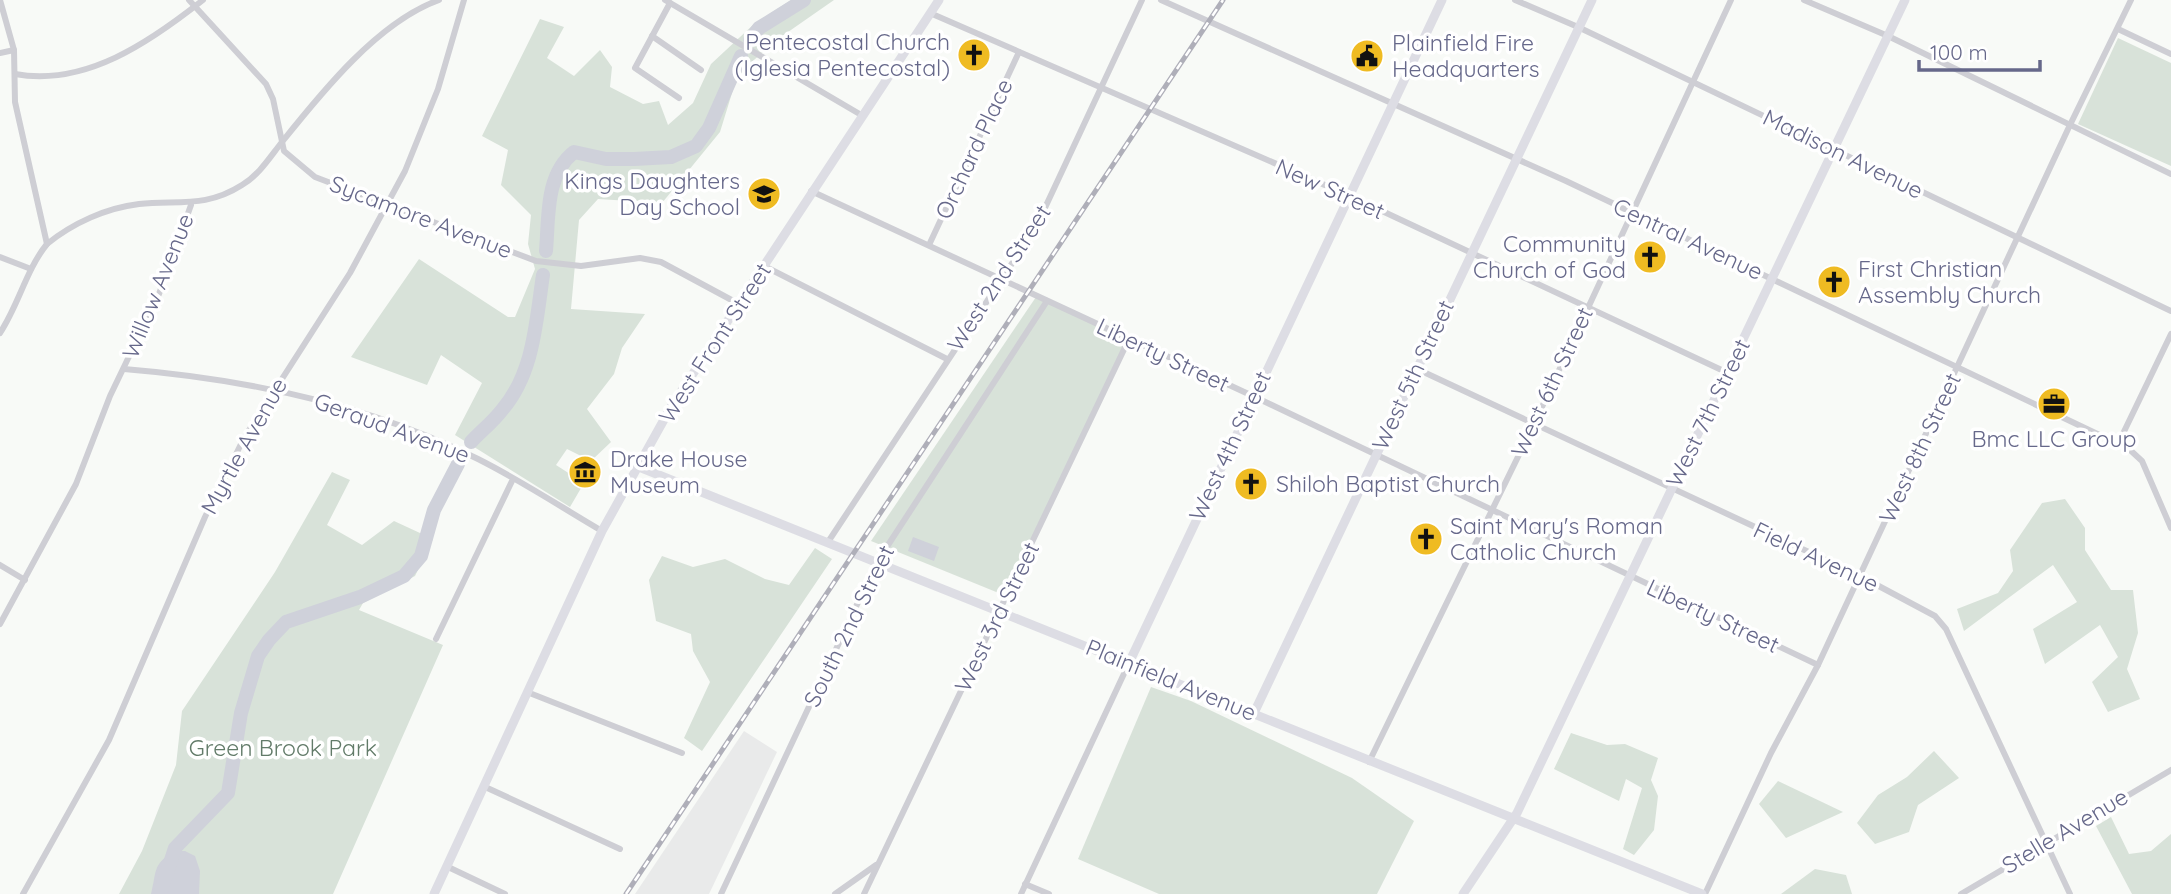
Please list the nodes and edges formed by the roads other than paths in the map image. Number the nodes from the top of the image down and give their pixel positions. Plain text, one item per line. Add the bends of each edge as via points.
1 (0, 0) edge
2 (189, 0) edge
3 (203, 0) edge
4 (439, 0) edge
5 (464, 0) edge
6 (939, 0) edge
7 (1142, 0) edge
8 (1161, 0) edge
9 (1442, 0) edge
10 (1515, 0) edge
11 (1592, 0) edge
12 (1731, 0) edge
13 (1804, 0) edge
14 (1905, 0) edge
15 (2132, 0) edge
16 (667, 2) edge
17 (194, 7) junction
18 (930, 13) junction
19 (1578, 27) junction
20 (2118, 29) junction
21 (652, 36) junction
22 (1888, 36) junction
23 (14, 50) junction
24 (1019, 52) junction
25 (0, 53) edge
26 (2171, 54) edge
27 (701, 70) dead end
28 (15, 74) junction
29 (1695, 83) junction
30 (1100, 90) junction
31 (679, 98) dead end
32 (1393, 104) junction
33 (863, 116) junction
34 (2069, 127) junction
35 (281, 144) junction
36 (1834, 150) junction
37 (1515, 159) junction
38 (2171, 174) edge
39 (811, 191) junction
40 (1349, 197) junction
41 (386, 204) junction
42 (191, 205) junction
43 (1631, 213) junction
44 (2020, 238) junction
45 (47, 244) junction
46 (929, 245) junction
47 (1470, 255) junction
48 (0, 257) edge
49 (764, 267) junction
50 (31, 268) junction
51 (1773, 278) junction
52 (1002, 280) junction
53 (1047, 301) junction
54 (739, 304) junction
55 (1586, 307) junction
56 (2171, 311) edge
57 (0, 332) edge
58 (2171, 334) edge
59 (1129, 339) junction
60 (947, 359) junction
61 (1959, 367) junction
62 (1415, 368) junction
63 (124, 369) junction
64 (1728, 373) junction
65 (274, 390) junction
66 (1253, 396) junction
67 (1535, 422) junction
68 (2118, 444) junction
69 (1376, 455) junction
70 (639, 467) junction
71 (513, 479) junction
72 (1671, 489) junction
73 (1492, 510) junction
74 (2171, 528) edge
75 (602, 531) junction
76 (828, 541) junction
77 (877, 562) junction
78 (0, 565) edge
79 (1860, 576) junction
80 (1630, 577) junction
81 (25, 580) junction
82 (999, 611) junction
83 (0, 624) edge
84 (436, 639) dead end
85 (1129, 663) junction
86 (1818, 664) junction
87 (527, 692) junction
88 (1254, 713) junction
89 (682, 753) dead end
90 (1369, 762) junction
91 (2171, 770) edge
92 (483, 786) junction
93 (1514, 818) junction
94 (2046, 842) junction
95 (620, 849) dead end
96 (877, 864) junction
97 (446, 866) junction
98 (1025, 884) junction
99 (23, 894) edge
100 (433, 894) edge
101 (505, 894) edge
102 (720, 894) edge
103 (835, 894) edge
104 (863, 894) edge
105 (1021, 894) edge
106 (1049, 894) edge
107 (1463, 894) edge
108 (1703, 894) edge
109 (1961, 894) edge
110 (2070, 894) edge

1 - 23 street
2 - 17 street
3 - 17 street
4 - 35 street, Willow Avenue via 401,18 372,44
5 - 41 street, Myrtle Avenue via 428,119
6 - 18 main road, West Front Street
7 - 30 street, West 2nd Street
8 - 32 street, Central Avenue
9 - 32 main road, West 4th Street
10 - 19 street, Madison Avenue
11 - 19 main road, West 5th Street
12 - 29 street, West 6th Street
13 - 22 street
14 - 22 main road, West 7th Street
15 - 20 street, West 8th Street
16 - 21 street
16 - 33 street
17 - 28 street via 141,44 95,66 48,78
17 - 35 street via 266,83 279,119
18 - 24 street, New Street
18 - 33 main road, West Front Street
19 - 29 street, Madison Avenue
19 - 37 main road, West 5th Street
20 - 26 street
20 - 34 street, West 8th Street
21 - 27 street
21 - 31 street via 635,68
22 - 34 street
22 - 36 main road, West 7th Street
23 - 25 street
23 - 28 street
24 - 30 street, New Street
24 - 46 street, Orchard Place
28 - 45 street via 15,102
29 - 36 street, Madison Avenue
29 - 43 street, West 6th Street
30 - 40 street, New Street via 1132,99
30 - 52 street, West 2nd Street via 1036,227
32 - 37 street, Central Avenue
32 - 40 main road, West 4th Street
33 - 39 main road, West Front Street
34 - 38 street
34 - 44 street, West 8th Street
35 - 41 street, Sycamore Avenue via 315,177
35 - 42 street, Willow Avenue via 244,184
36 - 44 street, Madison Avenue
36 - 51 main road, West 7th Street
37 - 43 street, Central Avenue
37 - 47 main road, West 5th Street
39 - 46 street, Liberty Street
39 - 49 main road, West Front Street
40 - 47 street, New Street
40 - 66 main road, West 4th Street
41 - 54 street, Sycamore Avenue via 536,261 582,266 650,259
41 - 65 street, Myrtle Avenue via 350,273
42 - 45 street via 123,206 101,213
42 - 63 street, Willow Avenue via 159,294
43 - 51 street, Central Avenue
43 - 55 street, West 6th Street
44 - 56 street, Madison Avenue
44 - 61 street, West 8th Street
45 - 50 street
46 - 52 street, Liberty Street
47 - 55 street, New Street
47 - 62 main road, West 5th Street
48 - 50 street
49 - 54 main road, West Front Street
49 - 60 street
50 - 57 street via 16,308
51 - 61 street, Central Avenue
51 - 64 main road, West 7th Street
52 - 53 street, Liberty Street
52 - 60 street, West 2nd Street
53 - 59 street, Liberty Street
53 - 77 street, South 2nd Street
54 - 70 main road, West Front Street via 671,407
55 - 64 street, New Street
55 - 67 street, West 6th Street
58 - 68 street
59 - 66 street, Liberty Street
59 - 82 street, West 3rd Street
60 - 76 street, West 2nd Street
61 - 68 street, Central Avenue
61 - 79 street, West 8th Street
62 - 67 street, Field Avenue
62 - 69 main road, West 5th Street
63 - 65 street, Geraud Avenue via 189,374
63 - 81 street, Willow Avenue via 76,484
64 - 72 main road, West 7th Street
65 - 71 street, Geraud Avenue via 318,400 447,445
65 - 99 street, Myrtle Avenue via 205,517 109,740
66 - 69 street, Liberty Street
66 - 85 main road, West 4th Street
67 - 72 street, Field Avenue
67 - 73 street, West 6th Street
68 - 74 street, Central Avenue via 2142,461
69 - 73 street, Liberty Street
69 - 88 main road, West 5th Street
70 - 75 main road, West Front Street
70 - 76 main road, Plainfield Avenue
71 - 75 street, Geraud Avenue
71 - 84 street
72 - 79 street, Field Avenue
72 - 80 main road, West 7th Street
73 - 80 street, Liberty Street
73 - 90 street, West 6th Street
75 - 87 main road, West Front Street
76 - 77 main road, Plainfield Avenue
77 - 82 main road, Plainfield Avenue
77 - 102 street, South 2nd Street
78 - 81 street
79 - 86 street, West 8th Street
79 - 94 street, Field Avenue via 1941,622
80 - 86 street, Liberty Street
80 - 93 main road, West 7th Street
81 - 83 street, Willow Avenue
82 - 85 main road, Plainfield Avenue
82 - 96 street, West 3rd Street
85 - 88 main road, Plainfield Avenue
85 - 98 street, West 4th Street
86 - 108 street, West 8th Street
87 - 89 street
87 - 92 main road, West Front Street
88 - 90 main road, Plainfield Avenue
90 - 93 main road, Plainfield Avenue
91 - 94 street, Stelle Avenue
92 - 95 street
92 - 97 main road, West Front Street
93 - 107 main road, West 7th Street
93 - 108 main road, Plainfield Avenue
94 - 109 street, Stelle Avenue
94 - 110 street, Field Avenue
96 - 103 street
96 - 104 street, West 3rd Street
97 - 100 main road, West Front Street
97 - 101 street
98 - 105 street, West 4th Street
98 - 106 street

